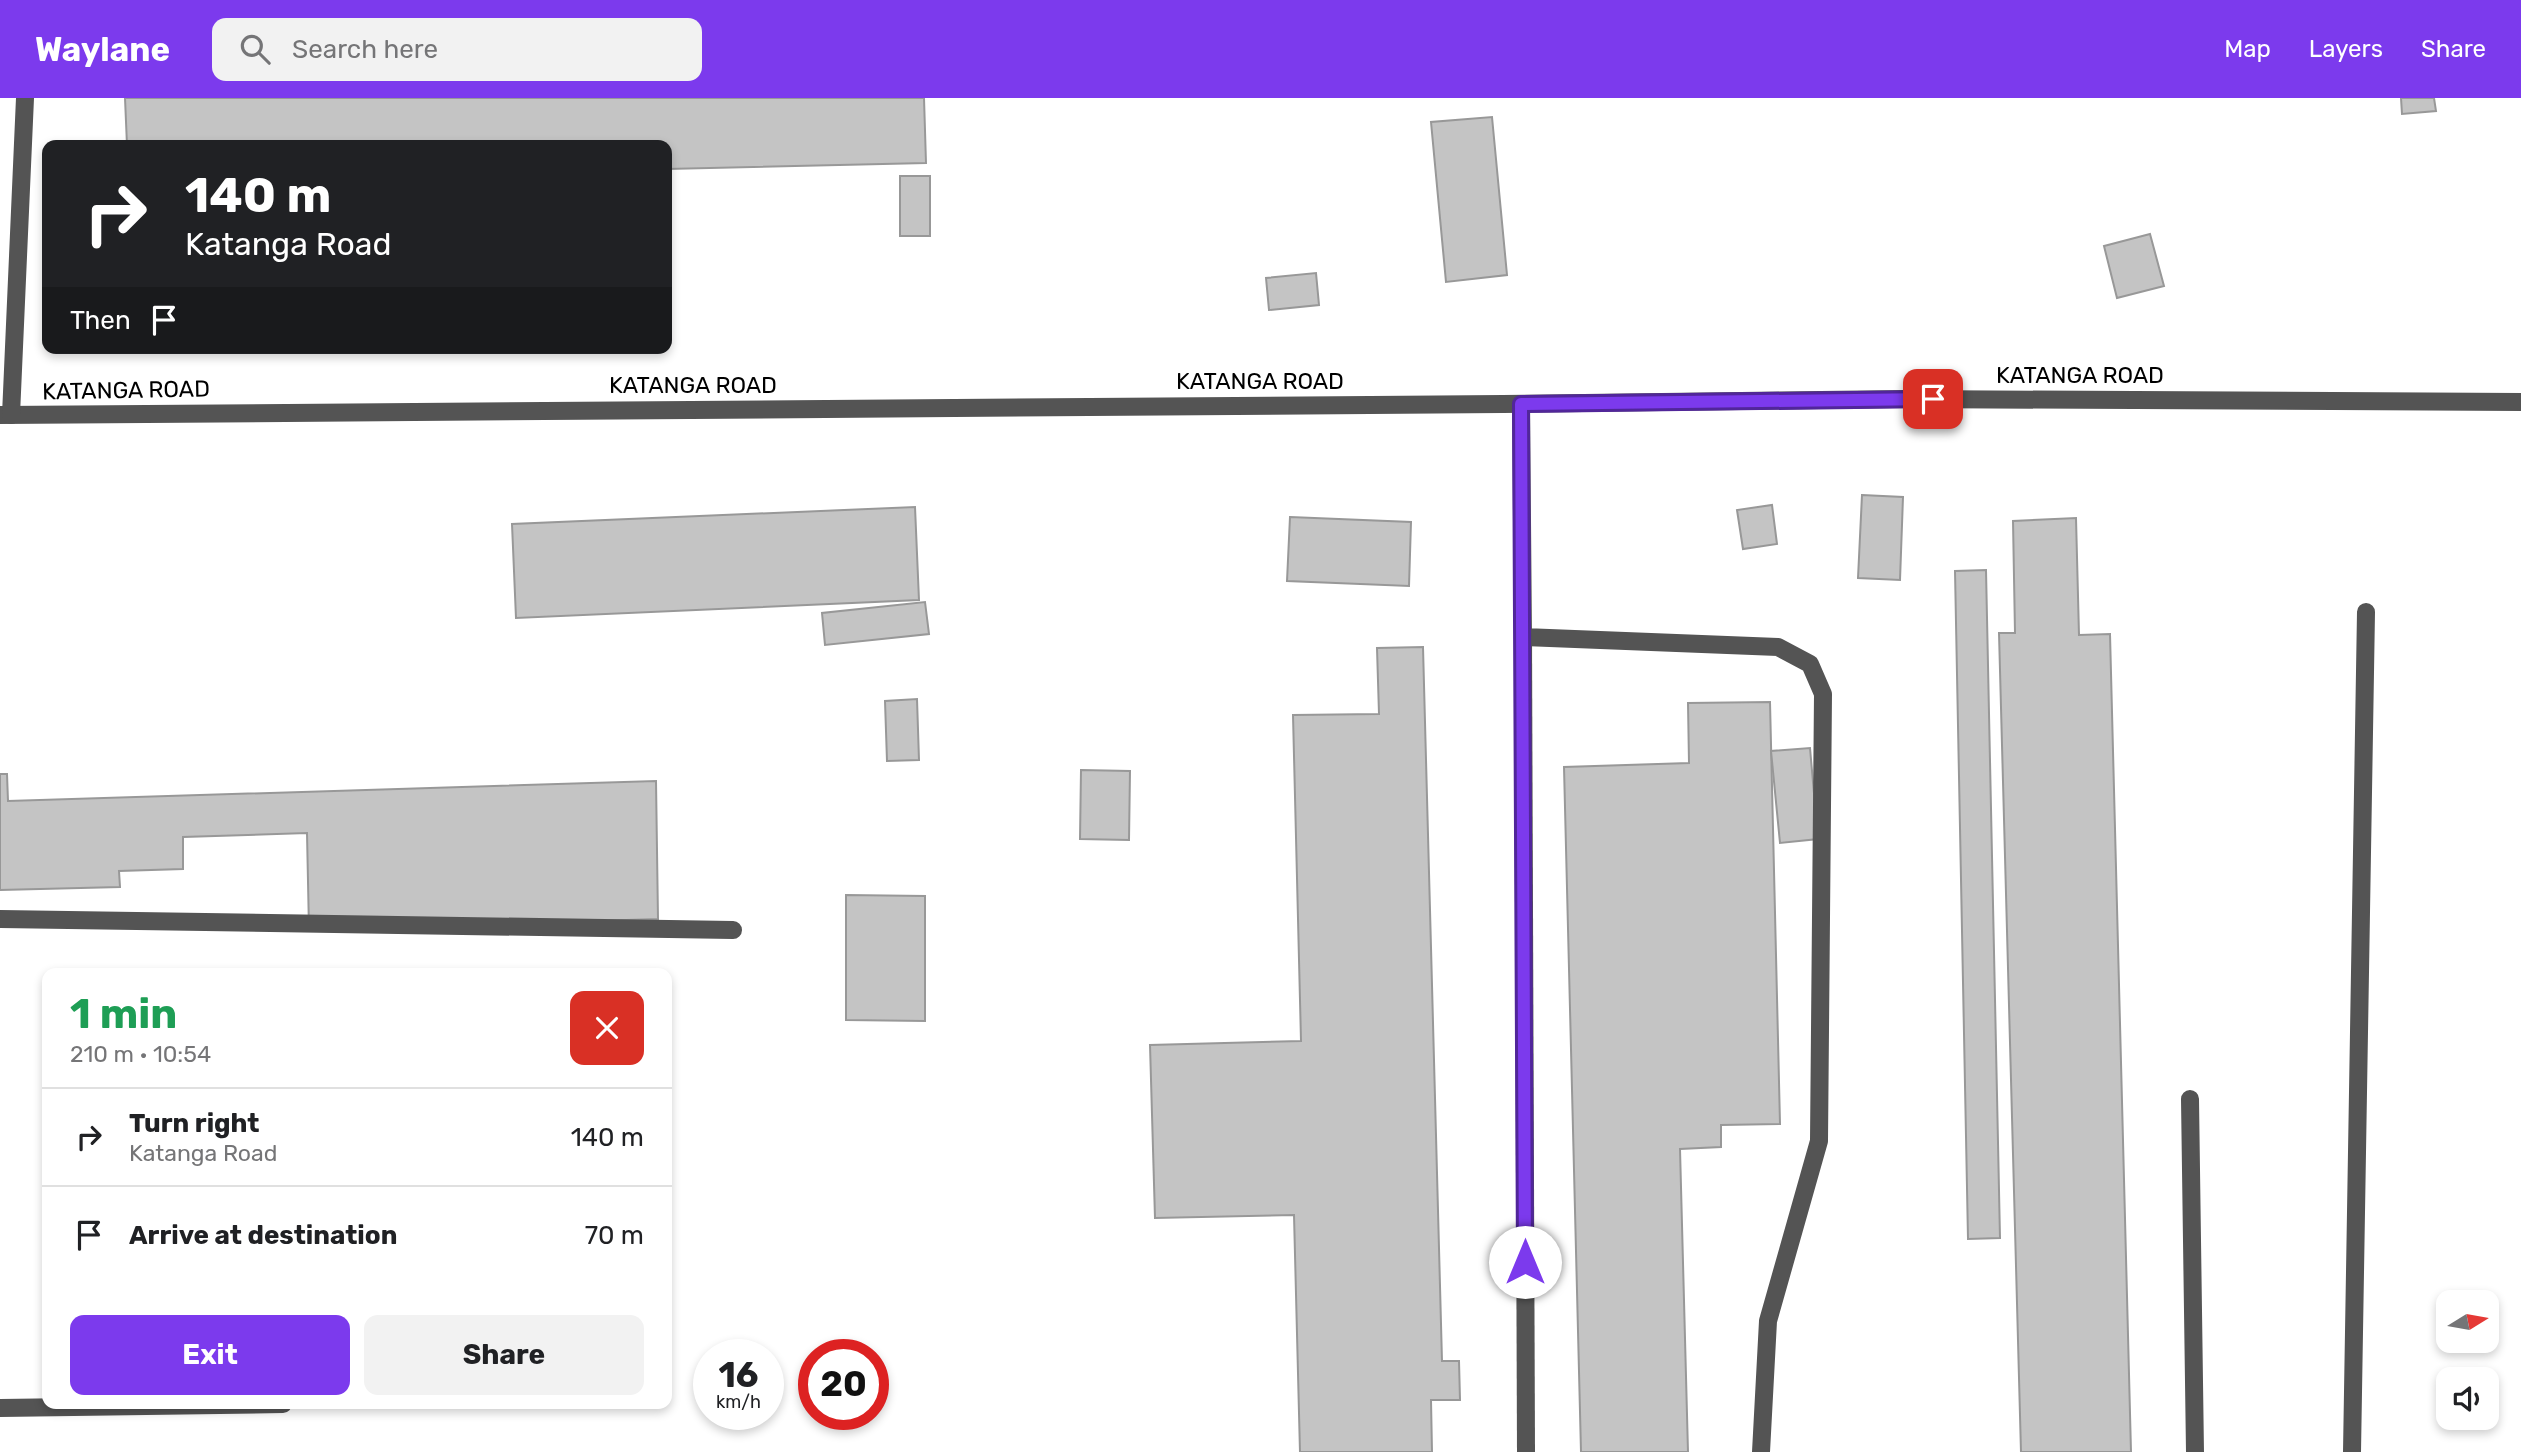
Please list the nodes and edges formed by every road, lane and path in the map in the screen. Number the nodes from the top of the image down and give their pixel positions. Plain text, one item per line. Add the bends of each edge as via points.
1 (25, 98) edge
2 (2521, 402) edge
3 (1521, 404) junction
4 (6, 415) edge
5 (2365, 612) dead end
6 (1523, 637) junction
7 (0, 919) edge
8 (733, 930) dead end
9 (2190, 1099) dead end
10 (42, 1407) edge
11 (0, 1408) edge
12 (1526, 1452) edge
13 (1761, 1452) edge
14 (2195, 1452) edge
15 (2352, 1452) edge

1 - 4 street
2 - 3 street, KATANGA ROAD via 1905,399
3 - 4 street, KATANGA ROAD
3 - 6 street
5 - 15 street
6 - 12 street
6 - 13 street via 1778,647 1810,664 1823,694 1819,1141 1768,1321
7 - 8 street
9 - 14 street
10 - 11 street

